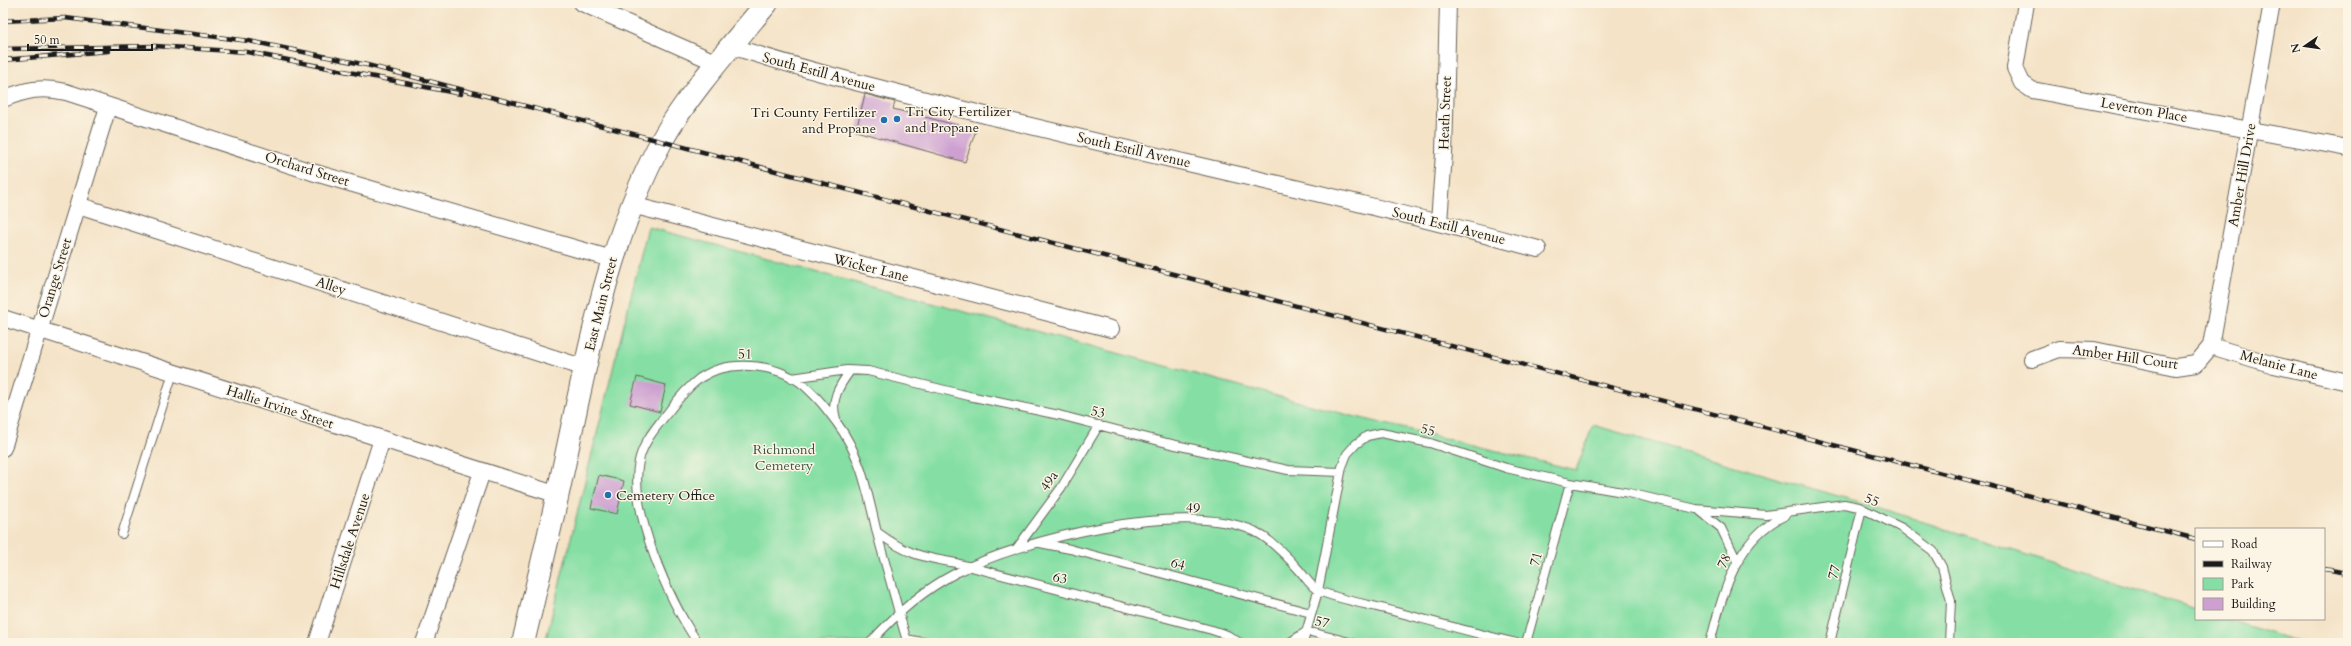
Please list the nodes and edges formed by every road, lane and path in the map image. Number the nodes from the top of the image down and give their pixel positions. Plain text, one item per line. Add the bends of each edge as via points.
1 (582, 3) edge
2 (767, 3) edge
3 (1448, 3) edge
4 (2026, 3) edge
5 (2272, 3) edge
6 (732, 46) junction
7 (717, 64) junction
8 (3, 99) edge
9 (108, 107) junction
10 (2250, 129) junction
11 (2348, 148) edge
12 (78, 205) junction
13 (632, 205) junction
14 (1439, 222) junction
15 (1538, 249) dead end
16 (612, 259) junction
17 (3, 318) edge
18 (39, 329) junction
19 (1111, 329) dead end
20 (2211, 346) junction
21 (2032, 359) dead end
22 (585, 368) junction
23 (850, 371) junction
24 (173, 372) junction
25 (792, 378) junction
26 (2348, 382) edge
27 (838, 424) junction
28 (1099, 425) junction
29 (382, 439) junction
30 (3, 448) edge
31 (482, 472) junction
32 (1341, 472) junction
33 (1570, 483) junction
34 (558, 495) junction
35 (1862, 508) junction
36 (1696, 509) junction
37 (1793, 512) junction
38 (877, 532) junction
39 (122, 534) dead end
40 (1038, 543) junction
41 (1017, 548) junction
42 (1737, 561) junction
43 (969, 567) junction
44 (1318, 591) junction
45 (1312, 612) junction
46 (900, 613) junction
47 (1307, 630) junction
48 (907, 641) edge
49 (317, 643) edge
50 (424, 643) edge
51 (523, 643) edge
52 (698, 643) edge
53 (870, 643) edge
54 (927, 643) edge
55 (1240, 643) edge
56 (1289, 643) edge
57 (1303, 643) edge
58 (1353, 643) edge
59 (1517, 643) edge
60 (1526, 643) edge
61 (1710, 643) edge
62 (1830, 643) edge
63 (1949, 643) edge

1 - 7 street
2 - 6 main road, East Main Street
3 - 14 street, Heath Street via 1444,154
4 - 10 street, Leverton Place via 2015,68 2022,83 2032,90
5 - 10 street, Amber Hill Drive
6 - 7 main road, East Main Street
6 - 14 street, South Estill Avenue via 823,74 1024,125
7 - 13 main road, East Main Street via 662,141
8 - 9 street, Orchard Street via 28,90 51,88
9 - 12 street, Orange Street
9 - 16 street, Orchard Street via 312,172
10 - 11 street, Leverton Place
10 - 20 street, Amber Hill Drive
12 - 18 street, Orange Street
12 - 22 street, Alley
13 - 16 main road, East Main Street
13 - 19 street, Wicker Lane
14 - 15 street, South Estill Avenue
16 - 22 main road, East Main Street
17 - 18 street, Hallie Irvine Street
18 - 24 street, Hallie Irvine Street
18 - 30 street, Orange Street
20 - 21 street, Amber Hill Court via 2196,364 2176,367 2094,350 2059,349
20 - 26 street, Melanie Lane via 2274,365
22 - 34 main road, East Main Street
23 - 25 lane, 53
23 - 27 lane via 838,388 834,400
23 - 28 lane, 53 via 890,375 969,396
24 - 29 street, Hallie Irvine Street
24 - 39 lane
25 - 27 lane, 51 via 810,390
25 - 52 lane, 51 via 782,373 750,366 722,368 701,378 679,397 652,432 639,461 643,521 658,564
27 - 38 lane, 51 via 858,460
28 - 32 lane, 53 via 1288,470
28 - 41 lane, 49a via 1061,488
29 - 31 street, Hallie Irvine Street
29 - 49 street, Hillsdale Avenue
31 - 34 street, Hallie Irvine Street
31 - 50 street
32 - 33 lane, 55 via 1347,454 1356,444 1368,436 1381,433 1430,443 1506,468
32 - 44 lane, 55
33 - 36 lane, 55 via 1629,493
33 - 60 lane, 71
34 - 51 main road, East Main Street
35 - 37 lane, 55 via 1844,504 1810,507
35 - 62 lane, 77
35 - 63 lane, 55 via 1902,528 1933,551 1942,567 1951,601
36 - 37 lane, 55 via 1733,514 1766,515
36 - 42 lane, 55 via 1721,528
37 - 42 lane, 78 via 1765,528 1752,539
38 - 43 lane, 63 via 903,551
38 - 46 lane, 51
40 - 41 lane, 49
40 - 44 lane, 49 via 1127,523 1191,520 1224,524 1254,532 1269,541
40 - 45 lane, 64
41 - 43 lane, 49
42 - 61 lane, 78
43 - 46 lane, 49 via 936,585
43 - 55 lane, 63 via 1212,630
44 - 45 lane, 55
44 - 59 lane
45 - 47 lane, 55
46 - 48 lane, 51
46 - 53 lane, 49
47 - 56 lane, 57
47 - 57 lane, 55
47 - 58 lane, 57
48 - 54 lane

